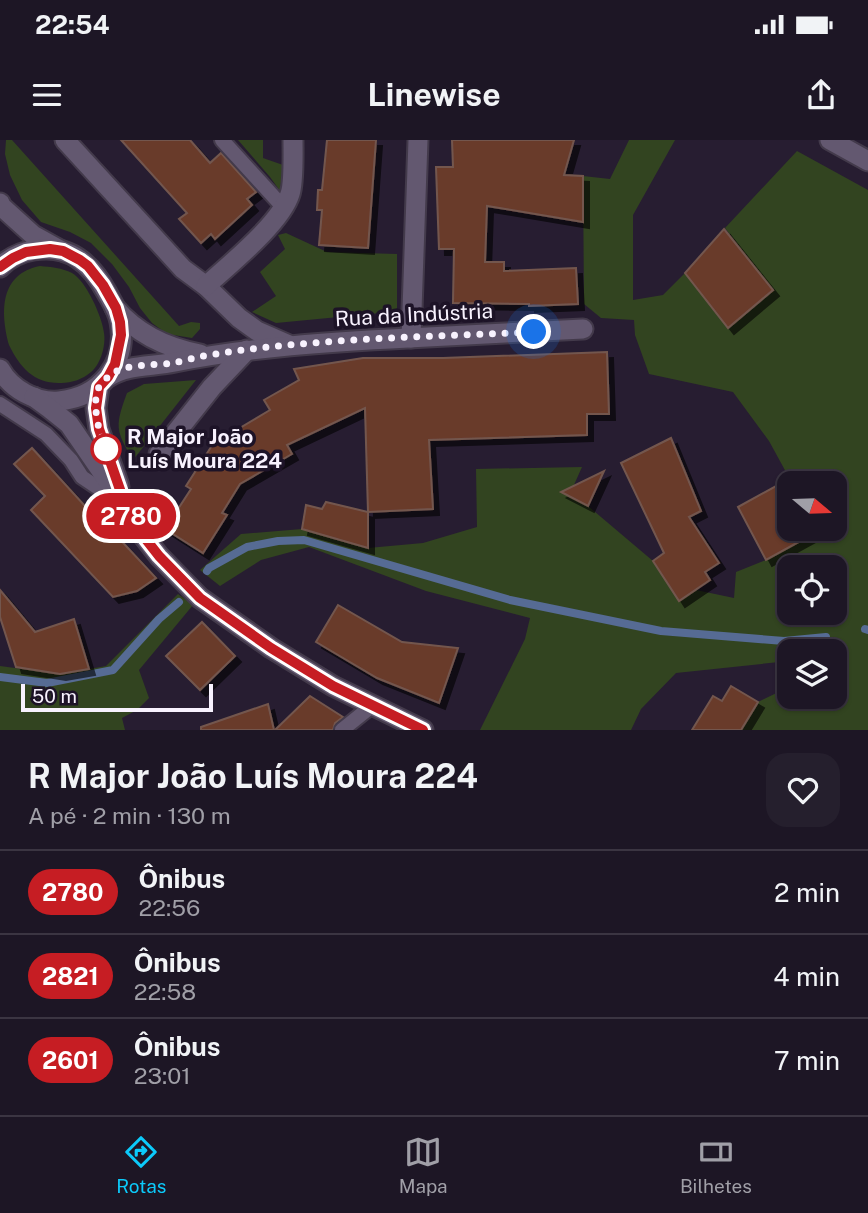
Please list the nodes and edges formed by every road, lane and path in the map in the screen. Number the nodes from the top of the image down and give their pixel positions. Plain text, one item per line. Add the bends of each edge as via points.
1 (65, 140) edge
2 (222, 140) edge
3 (293, 140) edge
4 (418, 140) edge
5 (831, 140) edge
6 (868, 161) edge
7 (1, 204) edge
8 (283, 207) junction
9 (0, 226) edge
10 (63, 251) junction
11 (0, 267) edge
12 (206, 286) junction
13 (116, 308) junction
14 (583, 329) dead end
15 (411, 338) junction
16 (290, 345) junction
17 (247, 350) junction
18 (208, 355) junction
19 (4, 377) edge
20 (103, 382) junction
21 (34, 397) junction
22 (0, 404) edge
23 (159, 454) dead end
24 (126, 507) junction
25 (373, 705) junction
26 (342, 730) edge
27 (423, 730) edge

1 - 12 street via 183,269
2 - 8 lane
3 - 8 street via 290,193
4 - 15 street
5 - 6 street
7 - 9 street
7 - 10 street via 33,235
8 - 12 street via 266,230
10 - 11 street via 26,252
10 - 13 street via 97,275
12 - 16 street via 257,331
13 - 18 street, Rua da Indústria via 147,335 174,348
13 - 20 street via 121,335 115,364
14 - 15 street, Rua da Indústria
15 - 16 street, Rua da Indústria
16 - 17 street, Rua da Indústria
17 - 18 street, Rua da Indústria
17 - 23 street
18 - 20 street, Rua da Indústria via 117,371
19 - 21 street
20 - 21 street, Rua da Indústria via 60,401
20 - 24 street via 96,408 99,429
21 - 24 street via 76,433
22 - 24 lane via 46,434 82,477
24 - 25 street via 159,556 200,598 271,648
25 - 26 lane
25 - 27 street

